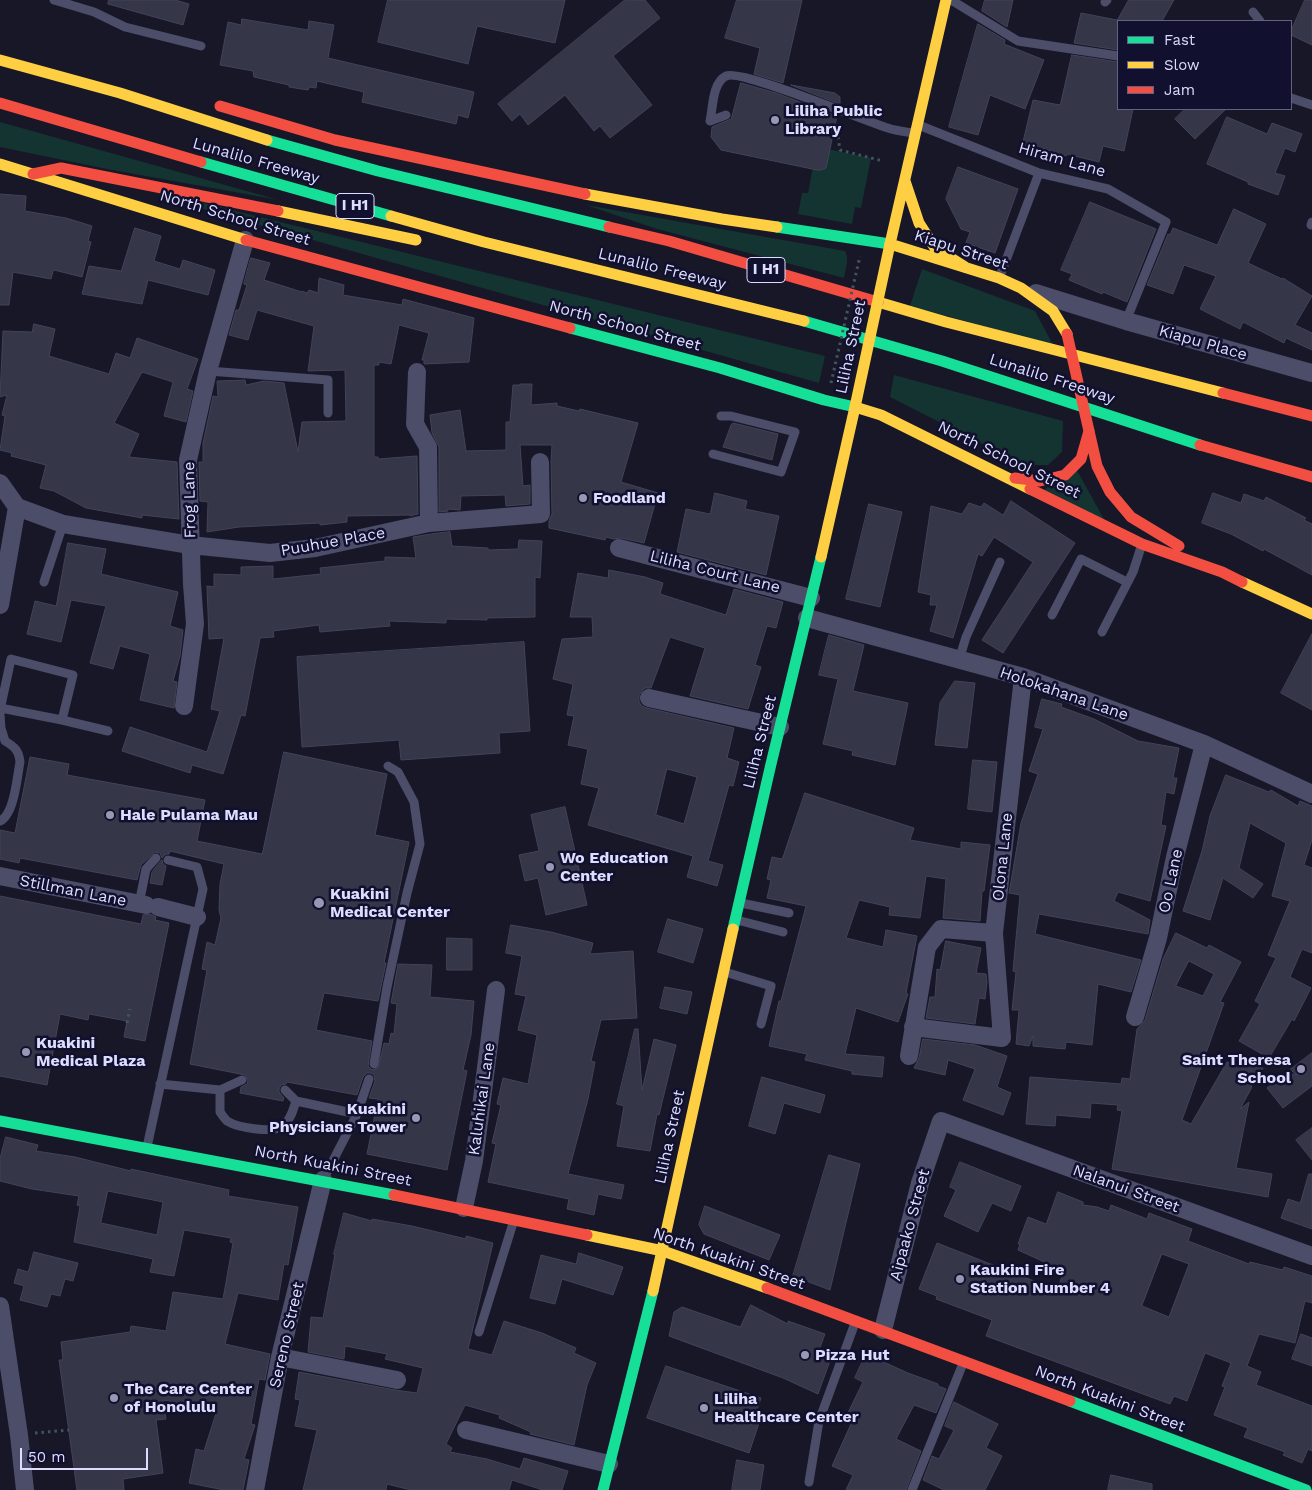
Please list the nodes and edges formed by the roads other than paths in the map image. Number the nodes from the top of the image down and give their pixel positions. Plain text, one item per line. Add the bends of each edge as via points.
1 (54, 0) edge
2 (946, 0) edge
3 (951, 0) edge
4 (1253, 12) dead end
5 (1259, 20) edge
6 (201, 46) dead end
7 (1117, 56) edge
8 (0, 60) edge
9 (120, 93) junction
10 (177, 98) dead end
11 (1292, 98) edge
12 (0, 103) edge
13 (209, 103) dead end
14 (1312, 105) edge
15 (726, 115) dead end
16 (917, 130) junction
17 (0, 164) edge
18 (1039, 173) junction
19 (33, 174) junction
20 (905, 181) junction
21 (245, 240) junction
22 (431, 243) dead end
23 (890, 244) junction
24 (480, 252) dead end
25 (965, 267) junction
26 (999, 278) junction
27 (1021, 288) junction
28 (713, 298) junction
29 (1094, 311) junction
30 (1126, 321) junction
31 (1067, 334) junction
32 (208, 371) junction
33 (417, 372) dead end
34 (1312, 373) edge
35 (856, 407) junction
36 (328, 413) dead end
37 (721, 416) dead end
38 (1312, 416) edge
39 (1089, 431) junction
40 (713, 454) dead end
41 (540, 462) dead end
42 (999, 474) junction
43 (1312, 477) edge
44 (0, 483) edge
45 (17, 507) junction
46 (429, 523) junction
47 (63, 524) junction
48 (1142, 544) junction
49 (190, 545) junction
50 (619, 548) dead end
51 (1000, 562) dead end
52 (1222, 572) junction
53 (44, 582) dead end
54 (1127, 582) junction
55 (811, 598) junction
56 (0, 605) edge
57 (1312, 614) edge
58 (1052, 615) dead end
59 (807, 618) junction
60 (1102, 632) dead end
61 (959, 660) junction
62 (1023, 677) junction
63 (649, 698) dead end
64 (184, 706) dead end
65 (0, 711) edge
66 (62, 720) junction
67 (780, 727) junction
68 (108, 731) dead end
69 (3, 742) edge
70 (1204, 744) junction
71 (388, 766) dead end
72 (1312, 794) edge
73 (0, 821) edge
74 (156, 858) dead end
75 (168, 860) dead end
76 (0, 876) edge
77 (740, 902) junction
78 (147, 906) junction
79 (789, 913) dead end
80 (197, 917) junction
81 (736, 920) junction
82 (784, 932) dead end
83 (994, 933) junction
84 (725, 972) junction
85 (496, 990) dead end
86 (1135, 1017) dead end
87 (761, 1024) dead end
88 (913, 1027) junction
89 (909, 1056) dead end
90 (374, 1064) dead end
91 (370, 1079) dead end
92 (242, 1080) dead end
93 (160, 1084) junction
94 (220, 1090) junction
95 (285, 1090) dead end
96 (296, 1101) junction
97 (356, 1114) junction
98 (0, 1120) edge
99 (941, 1121) joint
100 (146, 1148) junction
101 (323, 1180) junction
102 (464, 1208) junction
103 (514, 1220) junction
104 (663, 1251) junction
105 (1312, 1256) edge
106 (0, 1306) edge
107 (856, 1320) junction
108 (882, 1330) junction
109 (479, 1332) dead end
110 (280, 1357) junction
111 (964, 1361) junction
112 (397, 1380) dead end
113 (466, 1430) dead end
114 (609, 1464) junction
115 (808, 1482) dead end
116 (25, 1490) edge
117 (254, 1490) edge
118 (603, 1490) edge
119 (912, 1490) edge
120 (1306, 1490) edge

1 - 6 lane via 94,12 125,27
2 - 16 main road, Liliha Street
3 - 7 lane via 1018,41
4 - 5 lane
8 - 9 main road, Lunalilo Freeway / I H1
9 - 10 main road
9 - 38 main road, Lunalilo Freeway / I H1 via 298,150 669,241 946,322
11 - 14 lane
12 - 28 main road, Lunalilo Freeway / I H1 via 484,242
13 - 23 main road, Kiapu Street via 335,140 584,194
15 - 16 lane, Hiram Lane via 710,121 717,85 724,77 734,74 891,128
16 - 18 lane, Hiram Lane
16 - 20 main road, Liliha Street
17 - 19 main road, North School Street
18 - 26 lane
18 - 30 lane, Hiram Lane via 1108,189 1166,222
19 - 21 main road, North School Street
19 - 22 main road via 61,168
20 - 23 main road, Liliha Street
20 - 25 main road via 919,223 935,248
21 - 32 street, Frog Lane
21 - 35 main road, North School Street
23 - 25 main road, Kiapu Street
23 - 35 main road, Liliha Street, bridge
24 - 28 main road
25 - 26 main road, Kiapu Street
26 - 27 main road, Kiapu Street
27 - 29 street, Kiapu Place
27 - 31 main road, North School Street via 1052,311
28 - 43 main road, Lunalilo Freeway / I H1 via 942,361 1235,456
29 - 30 street, Kiapu Place
29 - 31 street via 1078,316 1071,322
30 - 34 street, Kiapu Place
31 - 39 main road, North School Street, bridge
32 - 36 lane via 328,380
32 - 49 street, Frog Lane via 188,460
33 - 46 street via 415,424 428,447
35 - 42 main road, North School Street via 881,415
35 - 55 main road, Liliha Street
37 - 40 lane via 795,432 781,472
39 - 42 main road via 1081,459 1065,474 1040,481
39 - 52 main road, North School Street via 1097,466 1110,492 1130,517
41 - 46 street, Puuhue Place via 541,514
42 - 48 main road, North School Street
44 - 45 street
45 - 47 street, Puuhue Place
45 - 56 street
46 - 49 street, Puuhue Place via 315,548 270,553
47 - 49 street, Puuhue Place
47 - 53 lane
48 - 52 main road, North School Street
48 - 54 lane
49 - 64 street, Frog Lane via 195,624
50 - 55 street, Liliha Court Lane
51 - 61 lane
52 - 57 main road, North School Street
54 - 58 lane via 1081,559
54 - 60 lane
55 - 59 main road, Liliha Street
59 - 61 street, Holokahana Lane
59 - 67 main road, Liliha Street
61 - 62 street, Holokahana Lane
62 - 70 street, Holokahana Lane
62 - 83 street, Olona Lane
63 - 67 street
65 - 66 lane
65 - 66 lane via 11,660 73,675
65 - 69 lane
66 - 68 lane
67 - 77 main road, Liliha Street
69 - 73 lane via 15,746 20,762 10,811 6,819
70 - 72 street, Holokahana Lane
70 - 86 street, Oo Lane via 1158,938
71 - 90 lane via 398,772 414,802 420,844 387,987
74 - 78 lane via 146,869
75 - 80 lane via 197,867 203,889
76 - 78 street, Stillman Lane
77 - 79 lane
77 - 81 main road, Liliha Street
78 - 80 street, Stillman Lane
80 - 93 lane
81 - 82 lane
81 - 84 main road, Liliha Street
83 - 88 street via 941,929 927,947
83 - 88 street, Olona Lane via 1002,1038
84 - 87 lane via 771,986
84 - 104 main road, Liliha Street
85 - 102 street, Kaluhikai Lane via 474,1161
88 - 89 street
91 - 97 lane
92 - 94 lane
93 - 94 lane
93 - 100 lane
94 - 96 lane via 220,1112 227,1121 271,1131 283,1127
95 - 96 lane
96 - 97 lane
97 - 101 lane
98 - 100 main road, North Kuakini Street
99 - 105 street, Nalanui Street
99 - 108 street, Aipaako Street via 920,1183
100 - 101 main road, North Kuakini Street
101 - 102 main road, North Kuakini Street
101 - 110 street, Sereno Street
102 - 103 main road, North Kuakini Street
103 - 104 main road, North Kuakini Street
103 - 109 lane
104 - 107 main road, North Kuakini Street
104 - 114 main road, Liliha Street
106 - 116 street
107 - 108 main road, North Kuakini Street
107 - 115 lane via 819,1421
108 - 111 main road, North Kuakini Street
110 - 112 street
110 - 117 street, Sereno Street
111 - 119 lane
111 - 120 main road, North Kuakini Street
113 - 114 street
114 - 118 main road, Liliha Street

